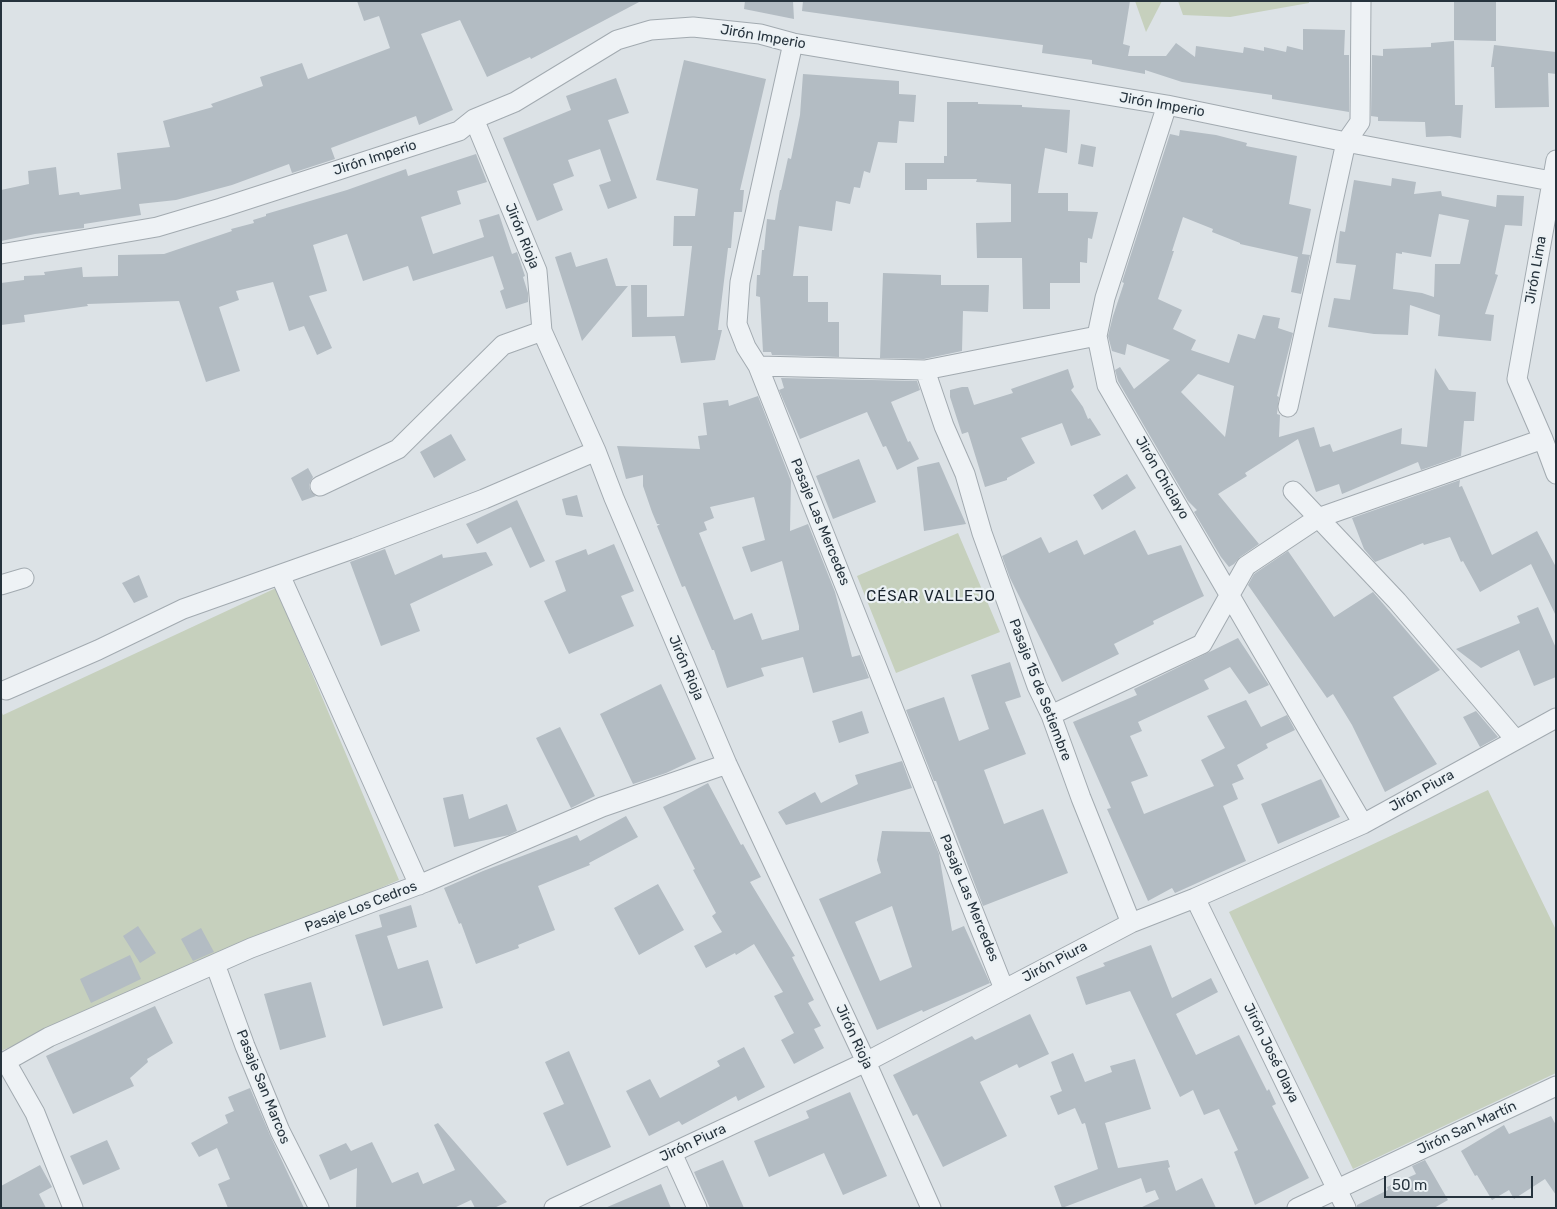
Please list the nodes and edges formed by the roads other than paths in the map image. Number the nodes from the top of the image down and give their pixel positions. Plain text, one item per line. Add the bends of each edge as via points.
1 (1361, 1) edge
2 (793, 43) junction
3 (1167, 105) junction
4 (474, 119) junction
5 (1346, 142) junction
6 (1556, 160) edge
7 (1553, 181) edge
8 (1, 254) edge
9 (542, 331) junction
10 (1097, 336) junction
11 (758, 366) junction
12 (925, 370) junction
13 (1288, 407) dead end
14 (1543, 439) junction
15 (596, 451) junction
16 (1556, 474) edge
17 (320, 486) dead end
18 (1293, 491) dead end
19 (1318, 518) junction
20 (280, 575) junction
21 (24, 578) dead end
22 (1, 585) edge
23 (1229, 594) junction
24 (6, 690) dead end
25 (1051, 715) junction
26 (1556, 718) edge
27 (1515, 739) junction
28 (727, 764) junction
29 (1363, 824) junction
30 (419, 885) junction
31 (1195, 898) junction
32 (1131, 923) junction
33 (215, 964) junction
34 (1004, 989) junction
35 (866, 1062) junction
36 (4, 1063) edge
37 (1556, 1086) edge
38 (672, 1153) junction
39 (1337, 1189) junction
40 (73, 1208) edge
41 (319, 1208) edge
42 (554, 1208) edge
43 (697, 1208) edge
44 (931, 1208) edge
45 (1297, 1208) edge
46 (1346, 1208) edge

1 - 5 street via 1360,122
2 - 3 street, Jirón Imperio
2 - 4 street, Jirón Imperio via 760,34 693,27 651,30 617,40 515,102
2 - 11 street, Pasaje Las Mercedes via 740,282 737,324
3 - 5 street, Jirón Imperio
3 - 10 street, Jirón Chiclayo via 1105,298
4 - 8 street, Jirón Imperio via 459,131 157,227
4 - 9 street, Jirón Rioja via 538,271
5 - 7 street, Jirón Imperio
5 - 13 street
6 - 7 street, Jirón Lima
7 - 14 street, Jirón Lima via 1517,380
9 - 15 street, Jirón Rioja
9 - 17 street via 503,345 398,449
10 - 12 street
10 - 23 street, Jirón Chiclayo via 1107,385
11 - 12 street
11 - 34 street, Pasaje Las Mercedes
12 - 25 street, Pasaje 15 de Setiembre via 965,474 982,533 1037,686
14 - 16 street
14 - 19 street
15 - 20 street via 484,499
15 - 28 street, Jirón Rioja
18 - 19 street
19 - 23 street via 1246,566
19 - 27 street via 1397,601
20 - 24 street via 183,609
20 - 30 street
21 - 22 street
23 - 25 street via 1202,644
23 - 29 street, Jirón Chiclayo
25 - 32 street, Pasaje 15 de Setiembre
26 - 27 street, Jirón Piura
27 - 29 street, Jirón Piura
28 - 30 street, Pasaje Los Cedros via 602,807
28 - 35 street, Jirón Rioja
29 - 31 street, Jirón Piura
30 - 33 street, Pasaje Los Cedros
31 - 32 street, Jirón Piura
31 - 39 street, Jirón José Olaya
32 - 34 street, Jirón Piura
33 - 36 street, Pasaje Los Cedros via 49,1036
33 - 41 street, Pasaje San Marcos via 280,1131
34 - 35 street, Jirón Piura
35 - 38 street, Jirón Piura
35 - 44 street, Jirón Rioja
36 - 40 street via 35,1113
37 - 39 street, Jirón San Martín
38 - 42 street, Jirón Piura
38 - 43 street
39 - 45 street, Jirón San Martín
39 - 46 street, Jirón José Olaya

